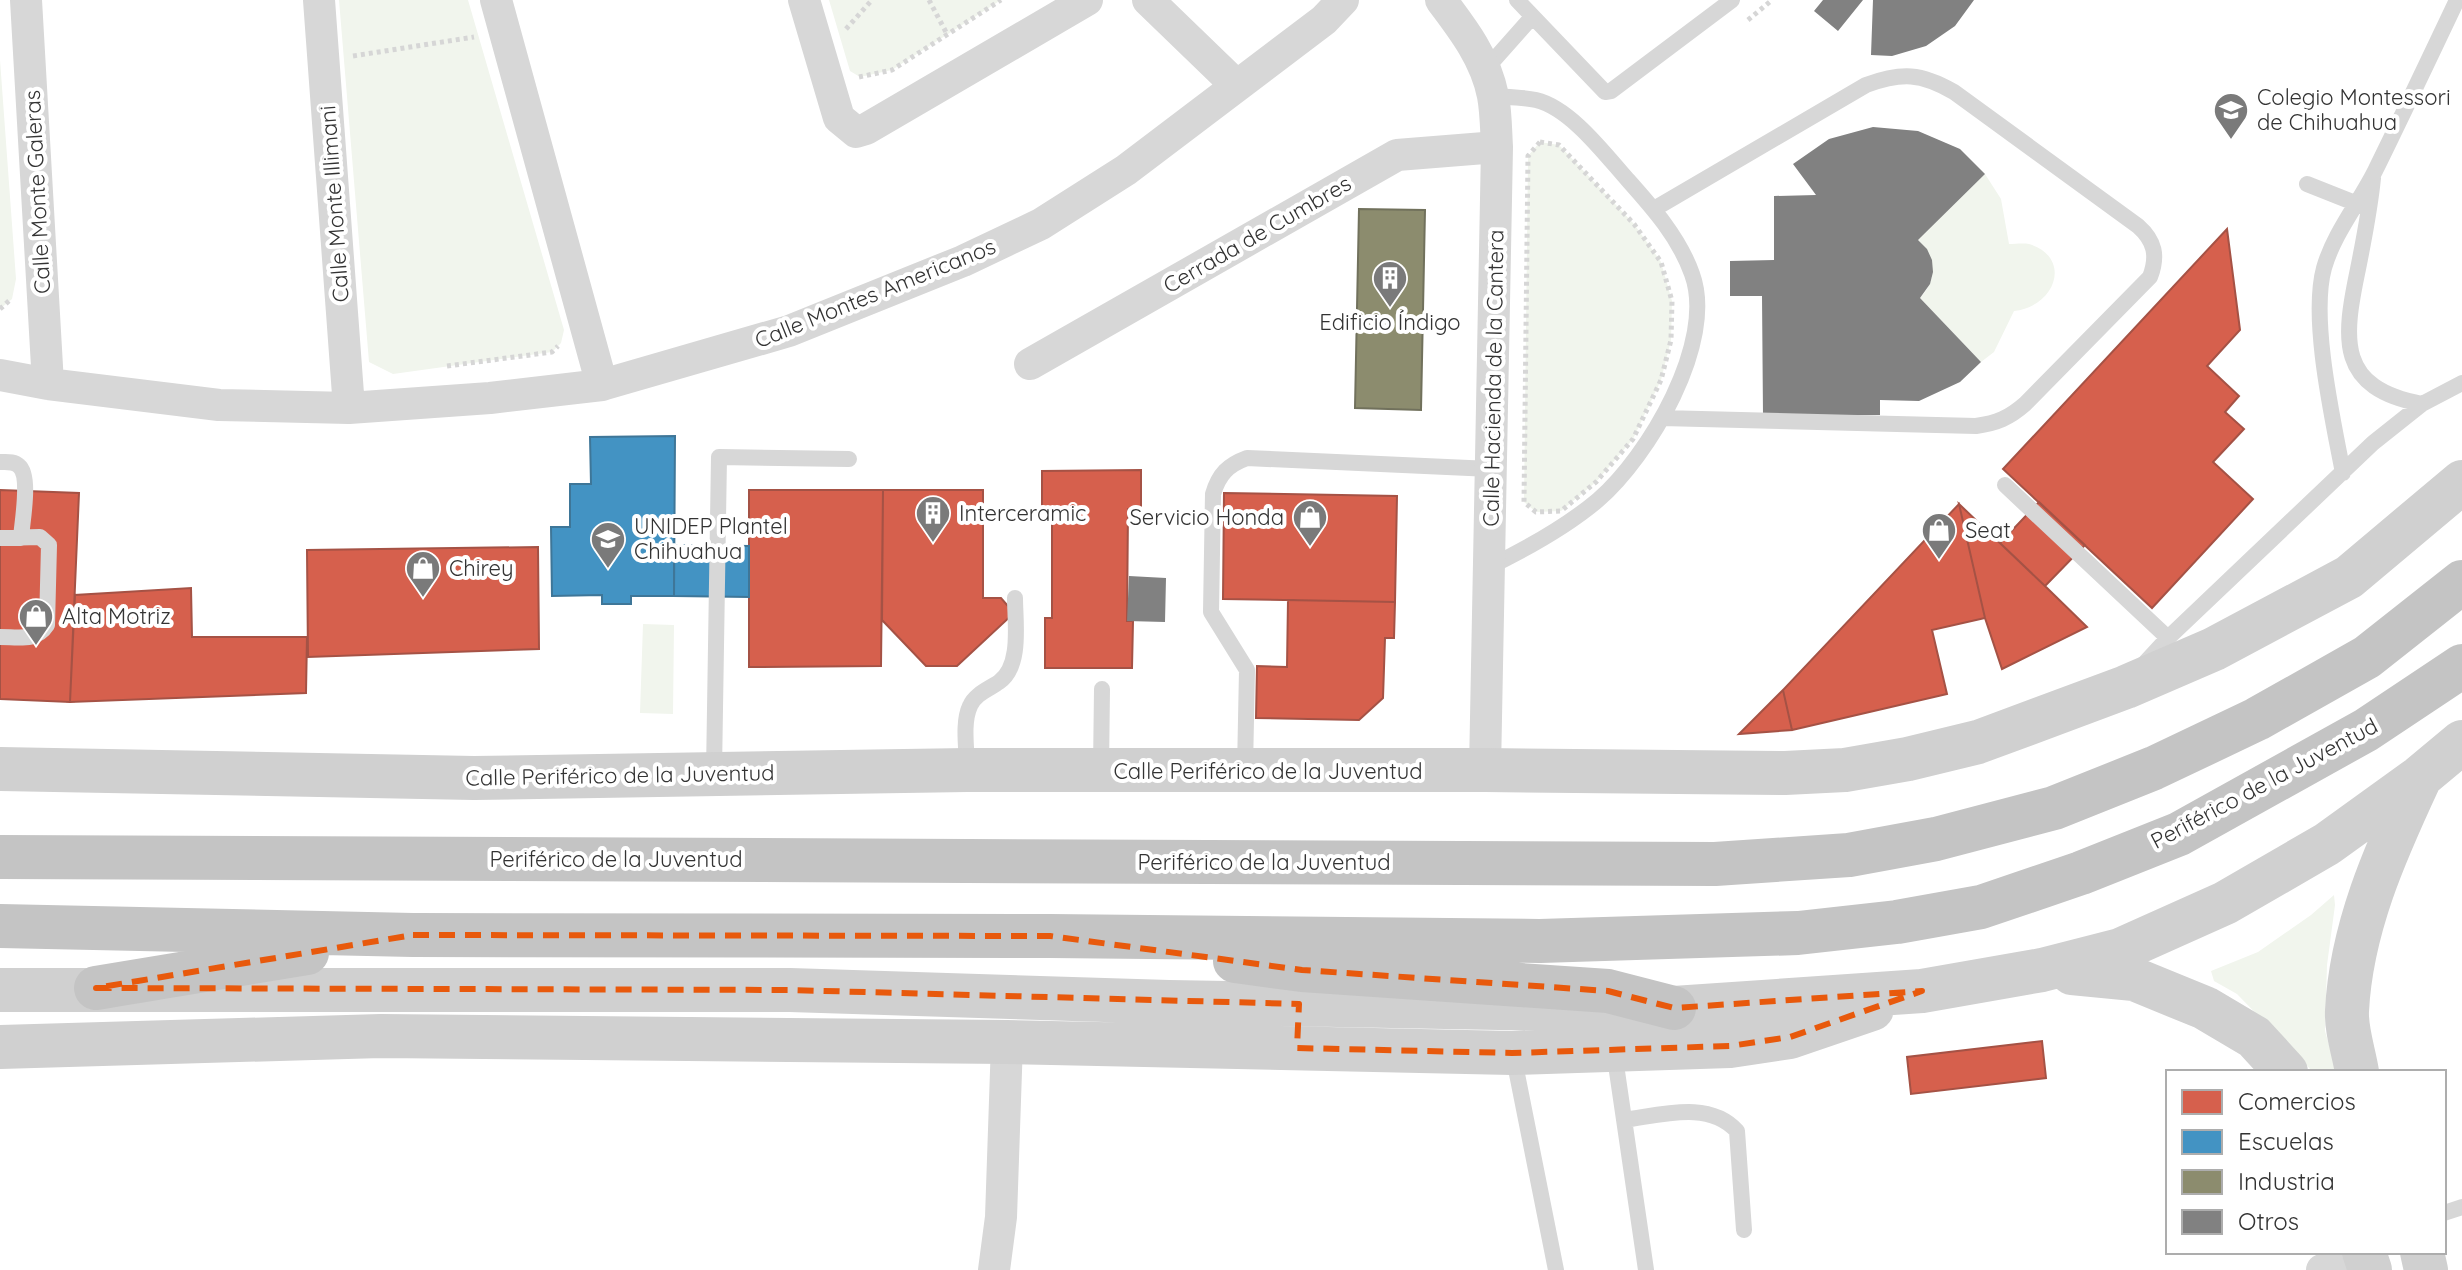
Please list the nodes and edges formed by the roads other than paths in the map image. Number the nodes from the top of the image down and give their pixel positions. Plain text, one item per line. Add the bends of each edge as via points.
1 (26, 0) edge
2 (319, 0) edge
3 (496, 0) edge
4 (804, 0) edge
5 (1087, 0) edge
6 (1148, 0) edge
7 (1343, 0) edge
8 (1441, 0) edge
9 (1517, 0) edge
10 (1732, 0) edge
11 (2457, 0) edge
12 (1532, 17) junction
13 (1489, 83) junction
14 (1237, 86) junction
15 (1497, 147) junction
16 (2307, 184) dead end
17 (2363, 207) junction
18 (1654, 209) junction
19 (1030, 364) dead end
20 (0, 375) edge
21 (2462, 383) edge
22 (48, 384) junction
23 (602, 385) junction
24 (2422, 404) junction
25 (349, 408) junction
26 (1662, 418) junction
27 (849, 459) dead end
28 (6, 462) edge
29 (1491, 469) junction
30 (2343, 473) junction
31 (2462, 482) edge
32 (2005, 485) dead end
33 (0, 538) edge
34 (21, 538) junction
35 (1489, 567) junction
36 (2462, 582) edge
37 (1015, 598) dead end
38 (0, 637) edge
39 (2168, 638) junction
40 (2462, 666) edge
41 (2126, 687) junction
42 (1102, 689) dead end
43 (2462, 742) edge
44 (0, 769) edge
45 (967, 770) junction
46 (1485, 770) junction
47 (1101, 771) junction
48 (1244, 771) junction
49 (714, 774) junction
50 (2420, 777) junction
51 (0, 857) edge
52 (0, 926) edge
53 (413, 935) junction
54 (1050, 936) junction
55 (2042, 970) junction
56 (96, 988) junction
57 (0, 990) edge
58 (1922, 991) junction
59 (1299, 1004) junction
60 (1674, 1008) junction
61 (1007, 1042) junction
62 (0, 1047) edge
63 (1297, 1048) junction
64 (1614, 1049) junction
65 (1512, 1053) junction
66 (2284, 1070) edge
67 (2357, 1070) edge
68 (1624, 1120) junction
69 (1744, 1230) dead end
70 (2359, 1254) edge
71 (994, 1270) edge
72 (1556, 1270) edge
73 (1646, 1270) edge
74 (2322, 1270) edge

1 - 22 street, Calle Monte Galeras
2 - 25 street, Calle Monte Illimani
3 - 23 street
4 - 5 street via 839,118 856,132
6 - 14 street
7 - 14 street, Calle Montes Americanos
8 - 13 street, Calle Hacienda de la Cantera via 1473,45
9 - 12 lane
10 - 12 lane via 1605,92
11 - 17 lane via 2374,173
12 - 13 lane
13 - 15 street, Calle Hacienda de la Cantera
13 - 18 lane via 1573,121
14 - 23 street, Calle Montes Americanos via 1126,170 1028,231 789,331
15 - 19 street, Cerrada de Cumbres via 1397,155
15 - 29 street, Calle Hacienda de la Cantera
16 - 17 lane
17 - 24 lane via 2347,326 2350,350 2361,375 2380,391
17 - 30 lane via 2336,239 2324,268 2319,304
18 - 26 lane via 1694,276 1696,299 1683,379
18 - 26 lane via 1866,85 1911,76 1954,92 2138,226 2155,250 2150,277 2025,404 1996,423
20 - 22 street, Calle Montes Americanos
21 - 24 lane
22 - 25 street, Calle Montes Americanos via 219,405
23 - 25 street, Calle Montes Americanos
24 - 30 lane
26 - 35 lane via 1649,442 1598,500
27 - 49 lane via 719,457
28 - 34 lane via 19,465 25,475
29 - 35 street, Calle Hacienda de la Cantera
29 - 48 lane via 1247,458 1230,464 1213,494 1211,612 1247,670
30 - 39 lane
31 - 41 main road, Calle Periférico de la Juventud via 2349,577 2214,649
32 - 39 lane
33 - 34 lane
34 - 38 lane via 40,537 49,545 47,625 31,637
35 - 46 street, Calle Hacienda de la Cantera
36 - 51 highway, Periférico de la Juventud via 2367,657 2257,719 2154,768 2054,808 1849,855 1715,864
37 - 45 lane via 1010,667 969,707
39 - 41 lane
40 - 54 highway, Periférico de la Juventud via 2366,730 2179,834 1981,907 1812,932 1722,937 1540,941
41 - 46 main road, Calle Periférico de la Juventud via 1978,742 1845,770
42 - 47 lane
43 - 50 main road
44 - 49 main road, Calle Periférico de la Juventud via 474,778
45 - 47 main road, Calle Periférico de la Juventud
45 - 49 main road, Calle Periférico de la Juventud
46 - 48 main road, Calle Periférico de la Juventud
47 - 48 main road, Calle Periférico de la Juventud
50 - 55 main road via 2327,844 2225,903 2120,950
50 - 67 main road via 2383,858 2358,936 2347,1013
52 - 53 highway, Periférico de la Juventud
53 - 54 highway, Periférico de la Juventud
53 - 56 highway
54 - 60 highway via 1302,970 1608,991
55 - 58 main road
55 - 66 main road via 2134,979 2205,1008 2254,1037
56 - 57 main road
56 - 59 main road via 790,990
58 - 60 main road
58 - 64 main road via 1790,1037 1730,1046
59 - 60 main road
59 - 63 main road
61 - 62 main road via 381,1036
61 - 63 main road
61 - 71 street
63 - 65 main road
64 - 65 main road
64 - 68 lane
65 - 72 lane
68 - 69 lane via 1708,1112 1726,1119 1737,1131
68 - 73 lane
70 - 74 street

